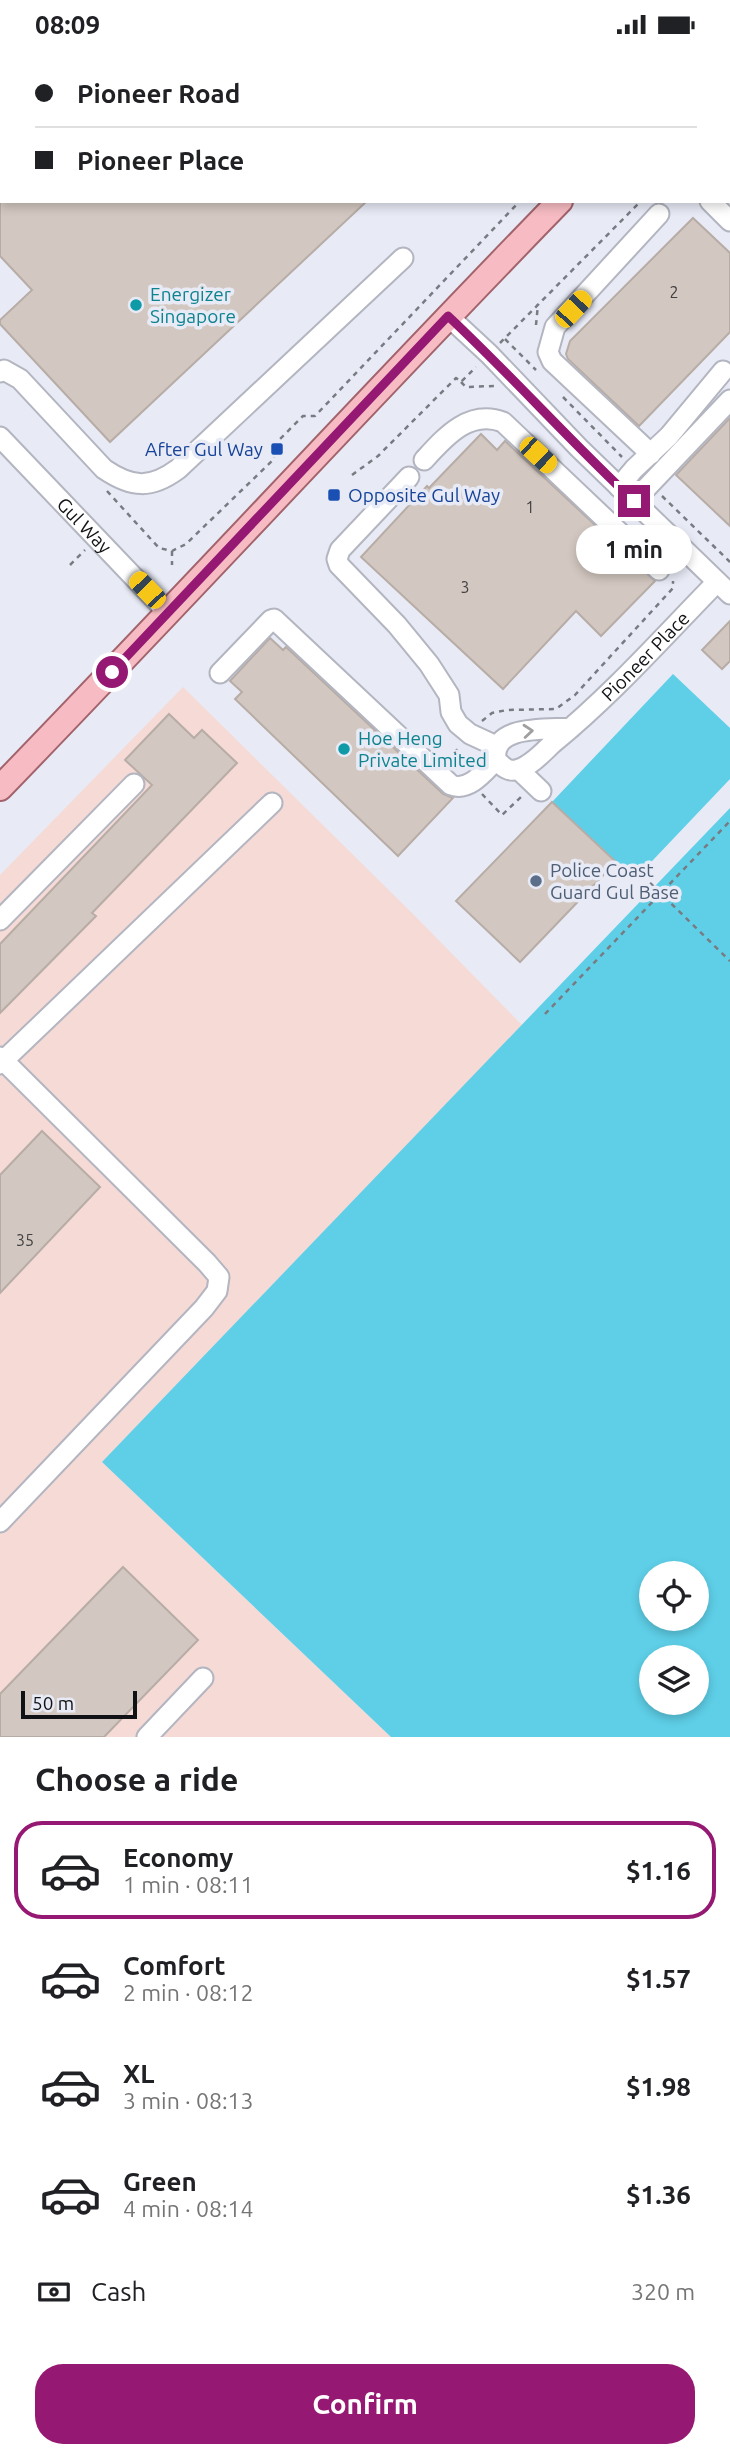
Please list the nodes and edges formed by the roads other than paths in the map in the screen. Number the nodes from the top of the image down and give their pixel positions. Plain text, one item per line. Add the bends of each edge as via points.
1 (558, 203) edge
2 (712, 203) edge
3 (659, 214) dead end
4 (730, 221) edge
5 (403, 258) dead end
6 (448, 316) junction
7 (723, 371) dead end
8 (0, 372) edge
9 (730, 400) edge
10 (0, 437) edge
11 (579, 448) junction
12 (651, 454) junction
13 (424, 460) dead end
14 (556, 472) junction
15 (409, 477) dead end
16 (619, 487) junction
17 (634, 501) junction
18 (659, 570) dead end
19 (724, 588) edge
20 (169, 614) junction
21 (220, 673) dead end
22 (571, 728) junction
23 (496, 753) junction
24 (519, 770) junction
25 (134, 784) dead end
26 (0, 788) edge
27 (541, 791) dead end
28 (272, 803) dead end
29 (0, 920) edge
30 (1, 1060) edge
31 (0, 1522) edge
32 (203, 1678) dead end
33 (147, 1737) edge

1 - 6 main road
2 - 4 street
3 - 12 street via 555,327 548,352 552,361
5 - 8 street via 178,469 154,484 140,485 104,470 20,379
6 - 11 street, Pioneer Place
6 - 20 main road
7 - 12 street
9 - 17 street
10 - 20 street, Gul Way
11 - 14 street
11 - 16 street, Pioneer Place
12 - 16 street
13 - 14 street via 465,422 493,418
14 - 18 street
15 - 23 street via 340,549 337,559 429,664 449,695 458,724
16 - 17 street, Pioneer Place
17 - 19 street, Pioneer Place
19 - 22 street, Pioneer Place
20 - 26 main road
21 - 23 street via 274,619 451,785 468,785
23 -> 22 street via 503,739 517,732
22 - 24 street, Pioneer Place
23 - 24 street via 503,768
24 - 27 street
25 - 29 street
28 - 30 street
30 - 31 street via 219,1277 217,1291 204,1308
32 - 33 street

